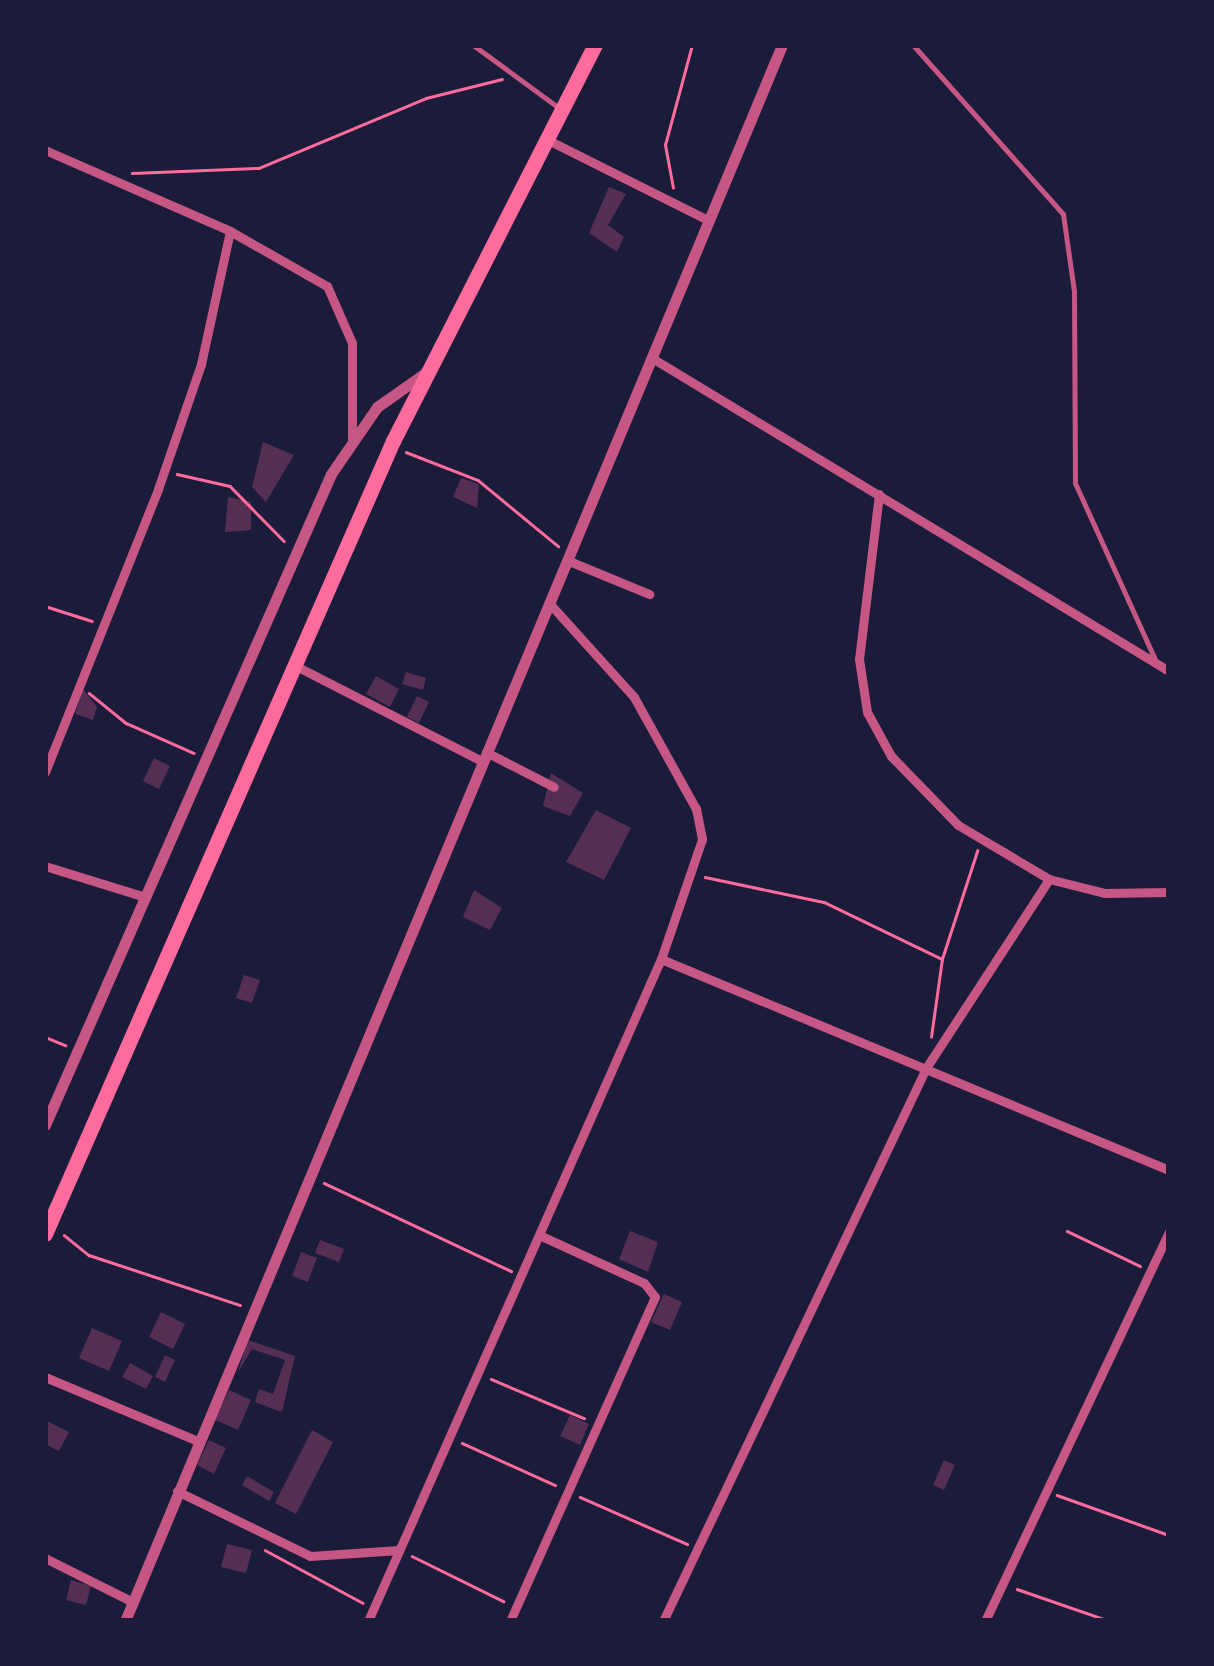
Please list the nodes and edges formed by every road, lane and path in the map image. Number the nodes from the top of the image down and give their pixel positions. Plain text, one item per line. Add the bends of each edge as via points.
1 (474, 45) edge
2 (595, 45) edge
3 (692, 45) edge
4 (782, 45) edge
5 (913, 45) edge
6 (513, 76) junction
7 (562, 110) junction
8 (546, 139) junction
9 (45, 150) edge
10 (99, 172) junction
11 (680, 203) junction
12 (708, 220) junction
13 (230, 230) junction
14 (652, 358) junction
15 (424, 373) junction
16 (352, 438) junction
17 (393, 441) junction
18 (164, 472) junction
19 (879, 494) junction
20 (294, 554) junction
21 (570, 558) junction
22 (649, 594) dead end
23 (551, 605) junction
24 (45, 606) edge
25 (98, 624) junction
26 (294, 664) junction
27 (1158, 666) junction
28 (1169, 671) edge
29 (79, 682) junction
30 (484, 756) junction
31 (204, 757) junction
32 (45, 772) edge
33 (554, 787) dead end
34 (980, 840) junction
35 (45, 866) edge
36 (692, 876) junction
37 (1050, 880) junction
38 (1169, 892) edge
39 (142, 896) junction
40 (661, 959) junction
41 (942, 959) junction
42 (45, 1036) edge
43 (76, 1050) junction
44 (926, 1068) junction
45 (45, 1125) edge
46 (1169, 1170) edge
47 (304, 1175) junction
48 (52, 1215) junction
49 (1067, 1232) dead end
50 (1169, 1232) edge
51 (45, 1234) edge
52 (539, 1234) junction
53 (518, 1268) dead end
54 (1150, 1271) junction
55 (251, 1309) junction
56 (45, 1377) edge
57 (484, 1388) dead end
58 (600, 1425) junction
59 (451, 1439) junction
60 (198, 1441) junction
61 (177, 1491) junction
62 (568, 1492) junction
63 (1051, 1493) junction
64 (1169, 1536) edge
65 (258, 1546) dead end
66 (699, 1549) junction
67 (400, 1550) junction
68 (45, 1558) edge
69 (1004, 1584) junction
70 (133, 1602) junction
71 (514, 1606) junction
72 (373, 1608) junction
73 (126, 1621) edge
74 (368, 1621) edge
75 (510, 1621) edge
76 (663, 1621) edge
77 (985, 1621) edge
78 (1110, 1621) edge

1 - 6 lane
2 - 7 highway
3 - 11 path via 665,144
4 - 12 street
5 - 27 lane via 1063,214 1074,290 1075,483
6 - 7 lane
6 - 10 path via 426,98 259,168
7 - 8 highway
8 - 11 street
8 - 15 highway
9 - 10 street
10 - 13 street
11 - 12 street
12 - 14 street
13 - 16 street via 327,286 342,311 355,373
13 - 18 street via 201,364
14 - 19 street
14 - 21 street
15 - 16 street
15 - 17 highway
16 - 20 street
17 - 21 path via 478,480
17 - 26 highway
18 - 20 path via 230,486
18 - 25 street
19 - 27 street
19 - 34 street via 859,612 868,712 920,792
20 - 31 street
21 - 22 street
21 - 23 street
23 - 30 street
23 - 36 street via 634,697 676,769 700,826
24 - 25 path
25 - 29 street
26 - 30 street
26 - 48 highway
27 - 28 street
29 - 31 path via 126,724
29 - 32 street
30 - 33 street
30 - 47 street
31 - 39 street
34 - 37 street
34 - 41 path
35 - 39 street
36 - 40 street
36 - 41 path via 824,902
37 - 38 street via 1104,893
37 - 44 street
39 - 43 street
40 - 44 street
40 - 52 street
41 - 44 path
42 - 43 path
43 - 45 street
44 - 46 street
44 - 66 street
47 - 53 path via 504,1271
47 - 55 street
48 - 51 highway
48 - 55 path via 83,1253
49 - 54 path
50 - 54 street
52 - 58 street via 654,1290
52 - 59 street
54 - 63 street
55 - 60 street
56 - 60 street
57 - 58 path via 502,1381
58 - 62 street
59 - 62 path
59 - 67 street
60 - 61 street
61 - 67 street via 310,1556
61 - 70 street
62 - 66 path
62 - 71 street
63 - 64 path
63 - 69 street
65 - 72 path
66 - 76 street
67 - 71 path
67 - 72 street
68 - 70 street
69 - 77 street
69 - 78 path
70 - 73 street
71 - 75 street
72 - 74 street

